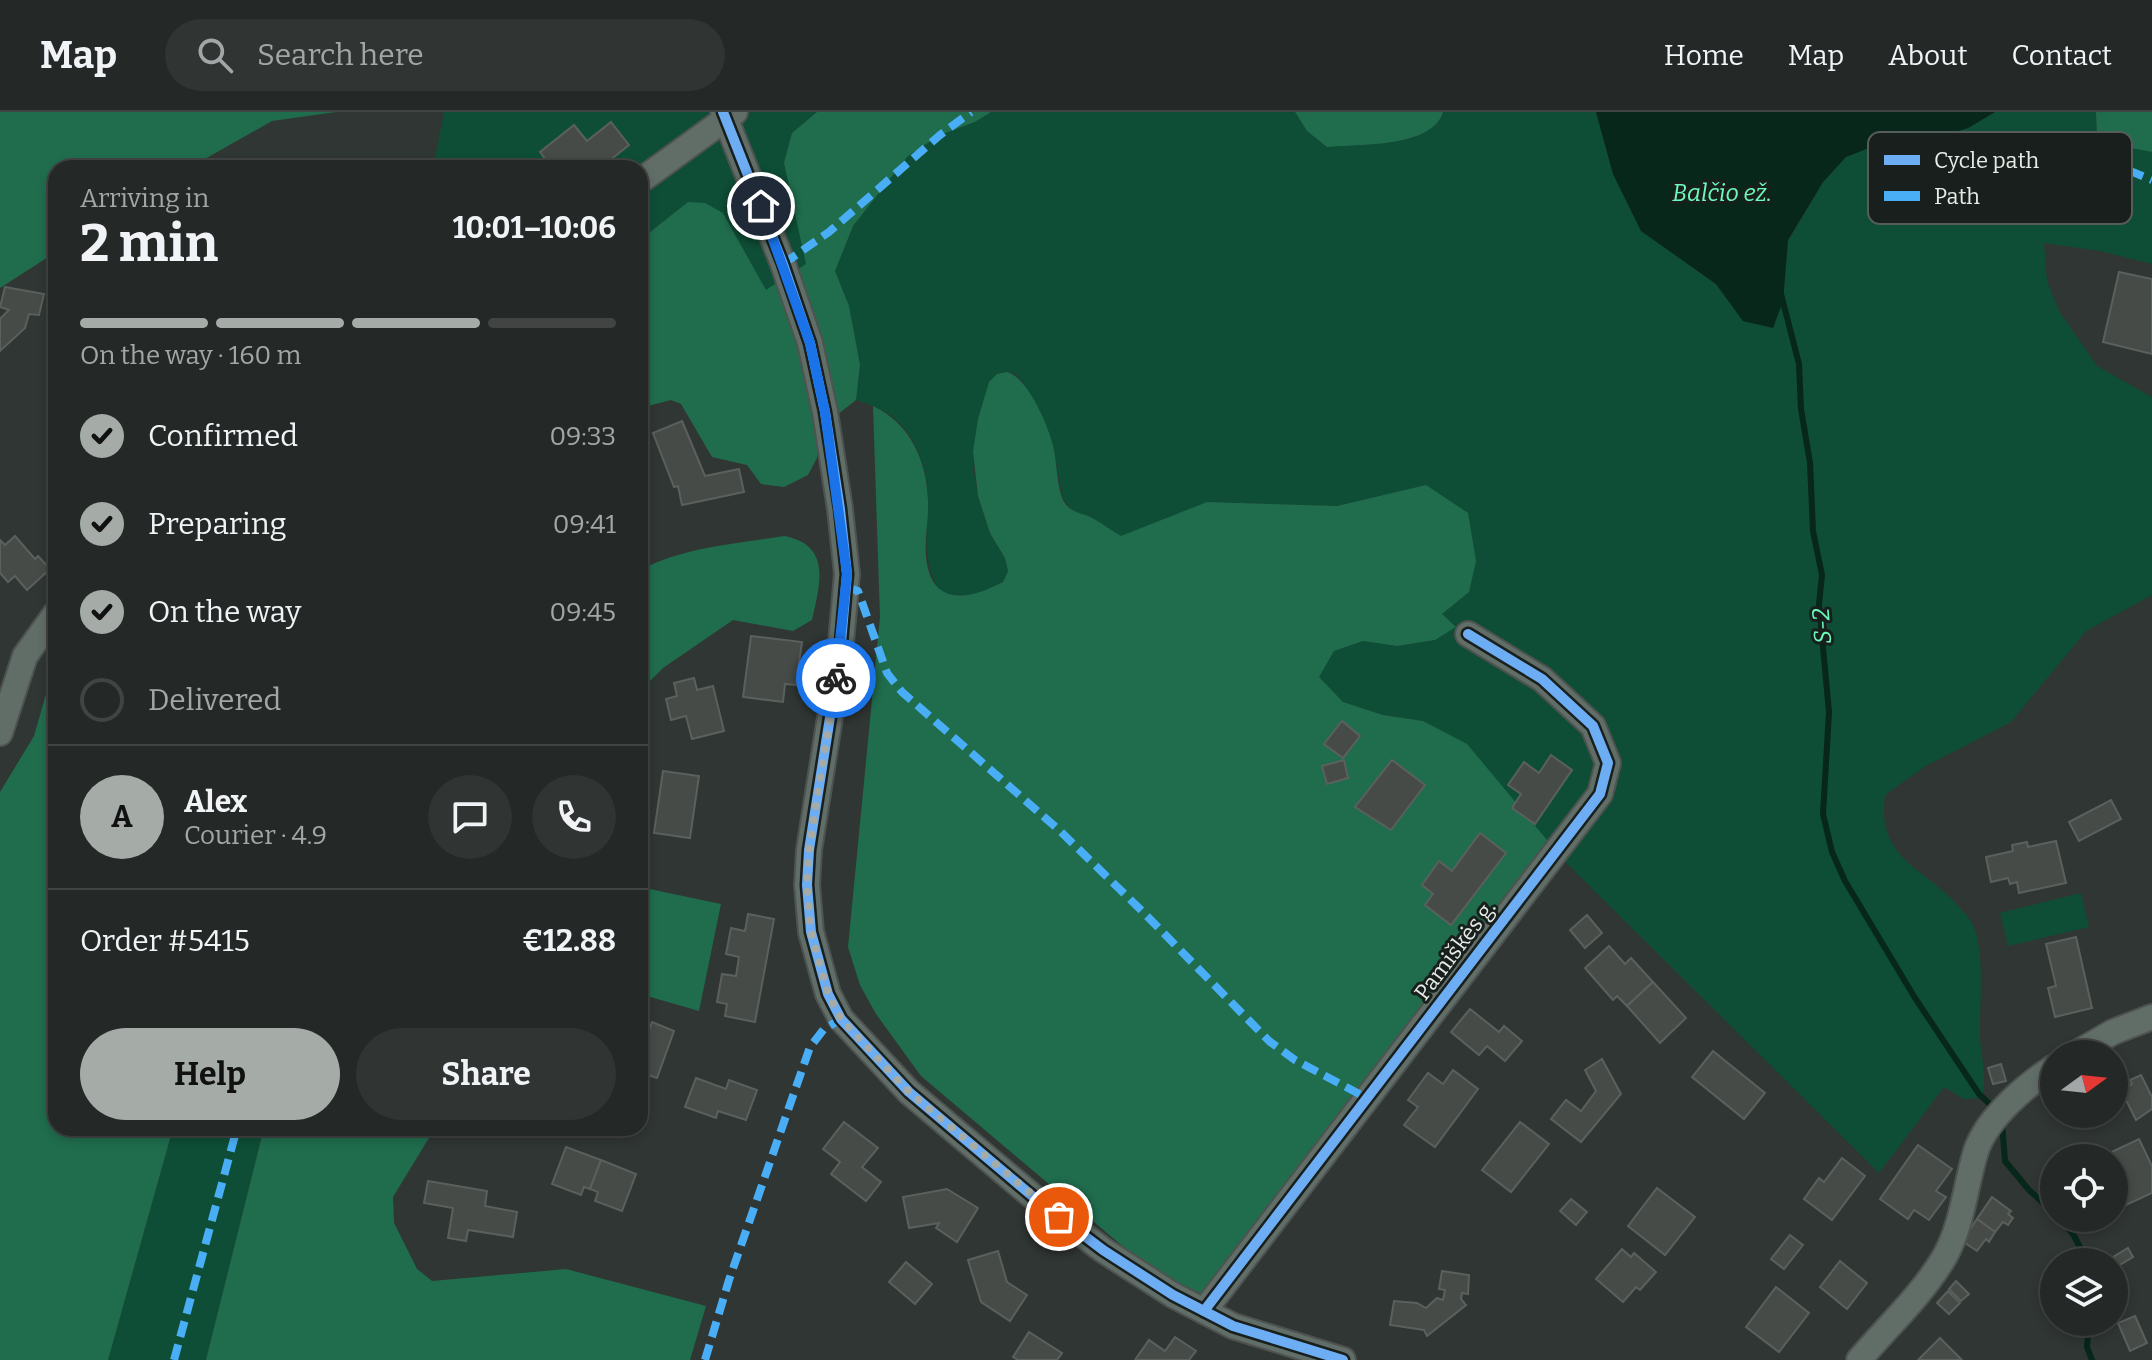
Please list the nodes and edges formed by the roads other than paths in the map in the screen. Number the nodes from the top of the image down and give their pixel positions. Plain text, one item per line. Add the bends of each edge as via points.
1 (728, 114) edge
2 (648, 175) edge
3 (48, 624) edge
4 (1468, 634) dead end
5 (0, 733) edge
6 (2152, 1017) edge
7 (2099, 1040) edge
8 (2040, 1076) edge
9 (1204, 1311) junction
10 (1343, 1360) edge
11 (1859, 1360) edge

1 - 2 street
1 - 9 street via 810,343 840,509 847,574 840,654 807,885 811,932 828,994 841,1019 909,1092 1037,1200 1103,1250
3 - 5 street via 25,656
4 - 9 street, Pamiškės g. via 1542,679 1593,726 1608,763 1600,794
6 - 7 street
8 - 11 street via 1985,1131 1960,1221 1944,1257
9 - 10 street via 1233,1326

